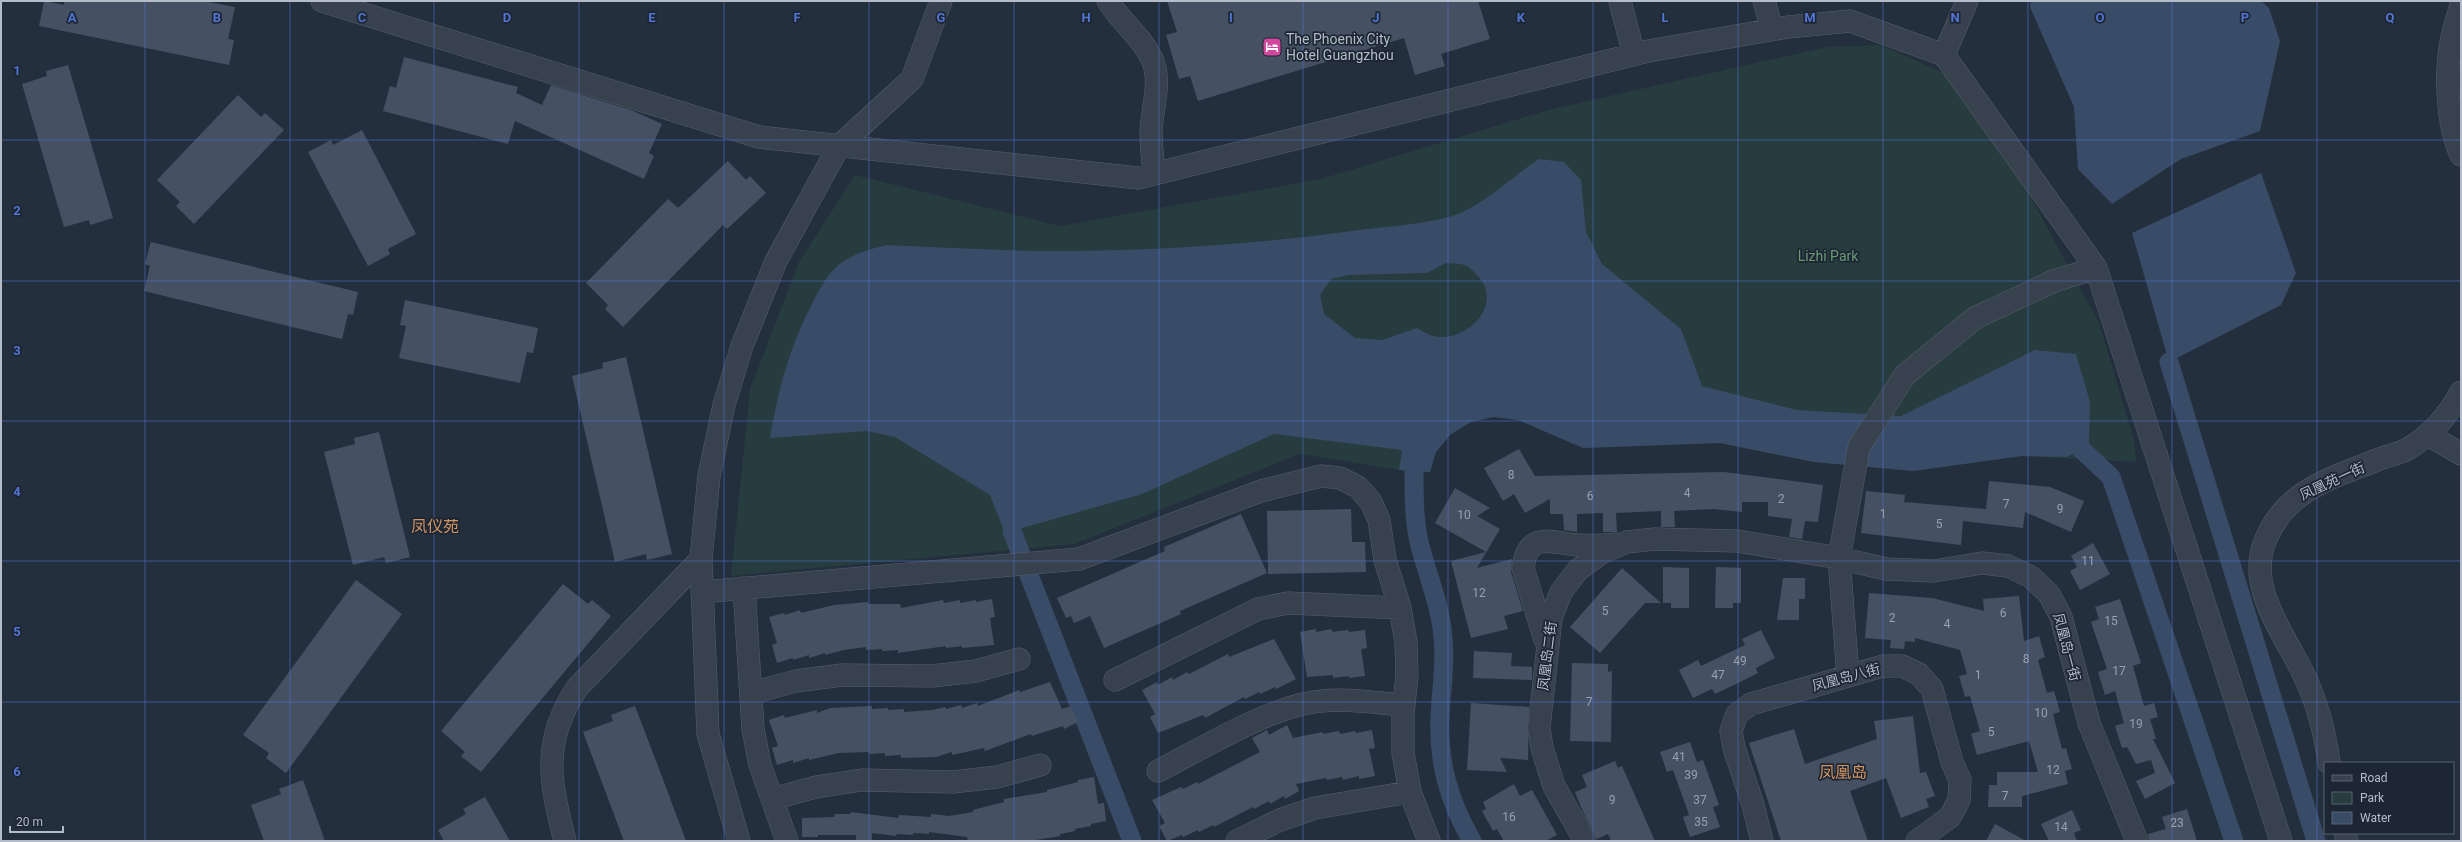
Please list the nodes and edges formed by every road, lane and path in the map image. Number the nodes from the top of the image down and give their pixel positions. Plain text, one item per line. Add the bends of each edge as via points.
1 (322, 1) edge
2 (941, 1) edge
3 (1108, 1) edge
4 (1620, 1) edge
5 (1764, 1) edge
6 (1967, 1) edge
7 (2461, 4) edge
8 (1772, 30) junction
9 (1634, 55) junction
10 (1944, 55) junction
11 (839, 146) junction
12 (2461, 154) edge
13 (1154, 174) junction
14 (2096, 268) junction
15 (2461, 392) edge
16 (2428, 435) junction
17 (2461, 454) edge
18 (1627, 542) junction
19 (1839, 558) junction
20 (701, 559) junction
21 (744, 588) junction
22 (702, 592) junction
23 (1400, 608) junction
24 (1548, 647) junction
25 (1020, 660) dead end
26 (1848, 676) junction
27 (1115, 680) dead end
28 (752, 694) junction
29 (1404, 705) junction
30 (2330, 762) edge
31 (1040, 765) dead end
32 (1158, 771) dead end
33 (1410, 792) junction
34 (772, 799) junction
35 (565, 841) edge
36 (739, 841) edge
37 (787, 841) edge
38 (1237, 841) edge
39 (1429, 841) edge
40 (1585, 841) edge
41 (1762, 841) edge
42 (1917, 841) edge
43 (2138, 841) edge
44 (2281, 841) edge

1 - 11 street via 759,137
2 - 11 street via 912,79
3 - 13 street via 1140,39 1153,61 1157,85 1152,132
4 - 9 street
5 - 8 street
6 - 10 street
7 - 12 street via 2450,43 2449,77 2452,126
8 - 9 street
8 - 10 street via 1850,21
9 - 13 street
10 - 14 street
11 - 13 street via 1138,178
11 - 20 street via 776,261 742,346 714,448
14 - 19 street via 2054,281 1975,318 1906,375 1859,447
14 - 44 street
15 - 16 street, 凤凰苑一街 via 2447,416
16 - 17 street
16 - 30 street, 凤凰苑一街 via 2405,450 2321,483 2297,496 2277,516 2265,540 2260,567 2264,594 2313,696
18 - 19 street, 凤凰岛二街 via 1655,539 1737,541
18 - 24 street, 凤凰岛二街 via 1601,553 1578,570 1561,592 1550,618
18 - 24 street via 1602,546 1552,540 1541,541 1531,547 1525,557 1523,568
19 - 26 street
19 - 43 street, 凤凰岛一街 via 1886,569 1928,570 1982,563 2008,566 2031,577 2049,594 2061,617 2089,724
20 - 22 street
20 - 35 street via 577,688 566,704 553,740 550,767 552,790
21 - 22 street
21 - 23 street via 1078,559 1261,491 1321,476 1340,478 1358,487 1371,502 1379,520 1385,560
21 - 28 street
22 - 36 street via 708,734
23 - 27 street via 1288,603 1258,609 1231,620
23 - 29 street via 1406,642 1407,675
24 - 40 street, 凤凰岛二街 via 1539,728 1542,748 1554,786
25 - 28 street via 976,671 932,676 842,674 796,681
26 - 41 street, 凤凰岛八街 via 1751,704 1737,714 1731,731 1734,748
26 - 42 street, 凤凰岛八街 via 1882,666 1902,666 1919,674 1932,689 1952,762 1960,780 1959,800 1950,817
28 - 34 street via 760,765
29 - 32 street via 1351,700 1321,701 1292,706
29 - 33 street via 1403,753
31 - 34 street via 997,777 953,782 862,780 816,787
33 - 38 street via 1315,808 1280,820
33 - 39 street
34 - 37 street

